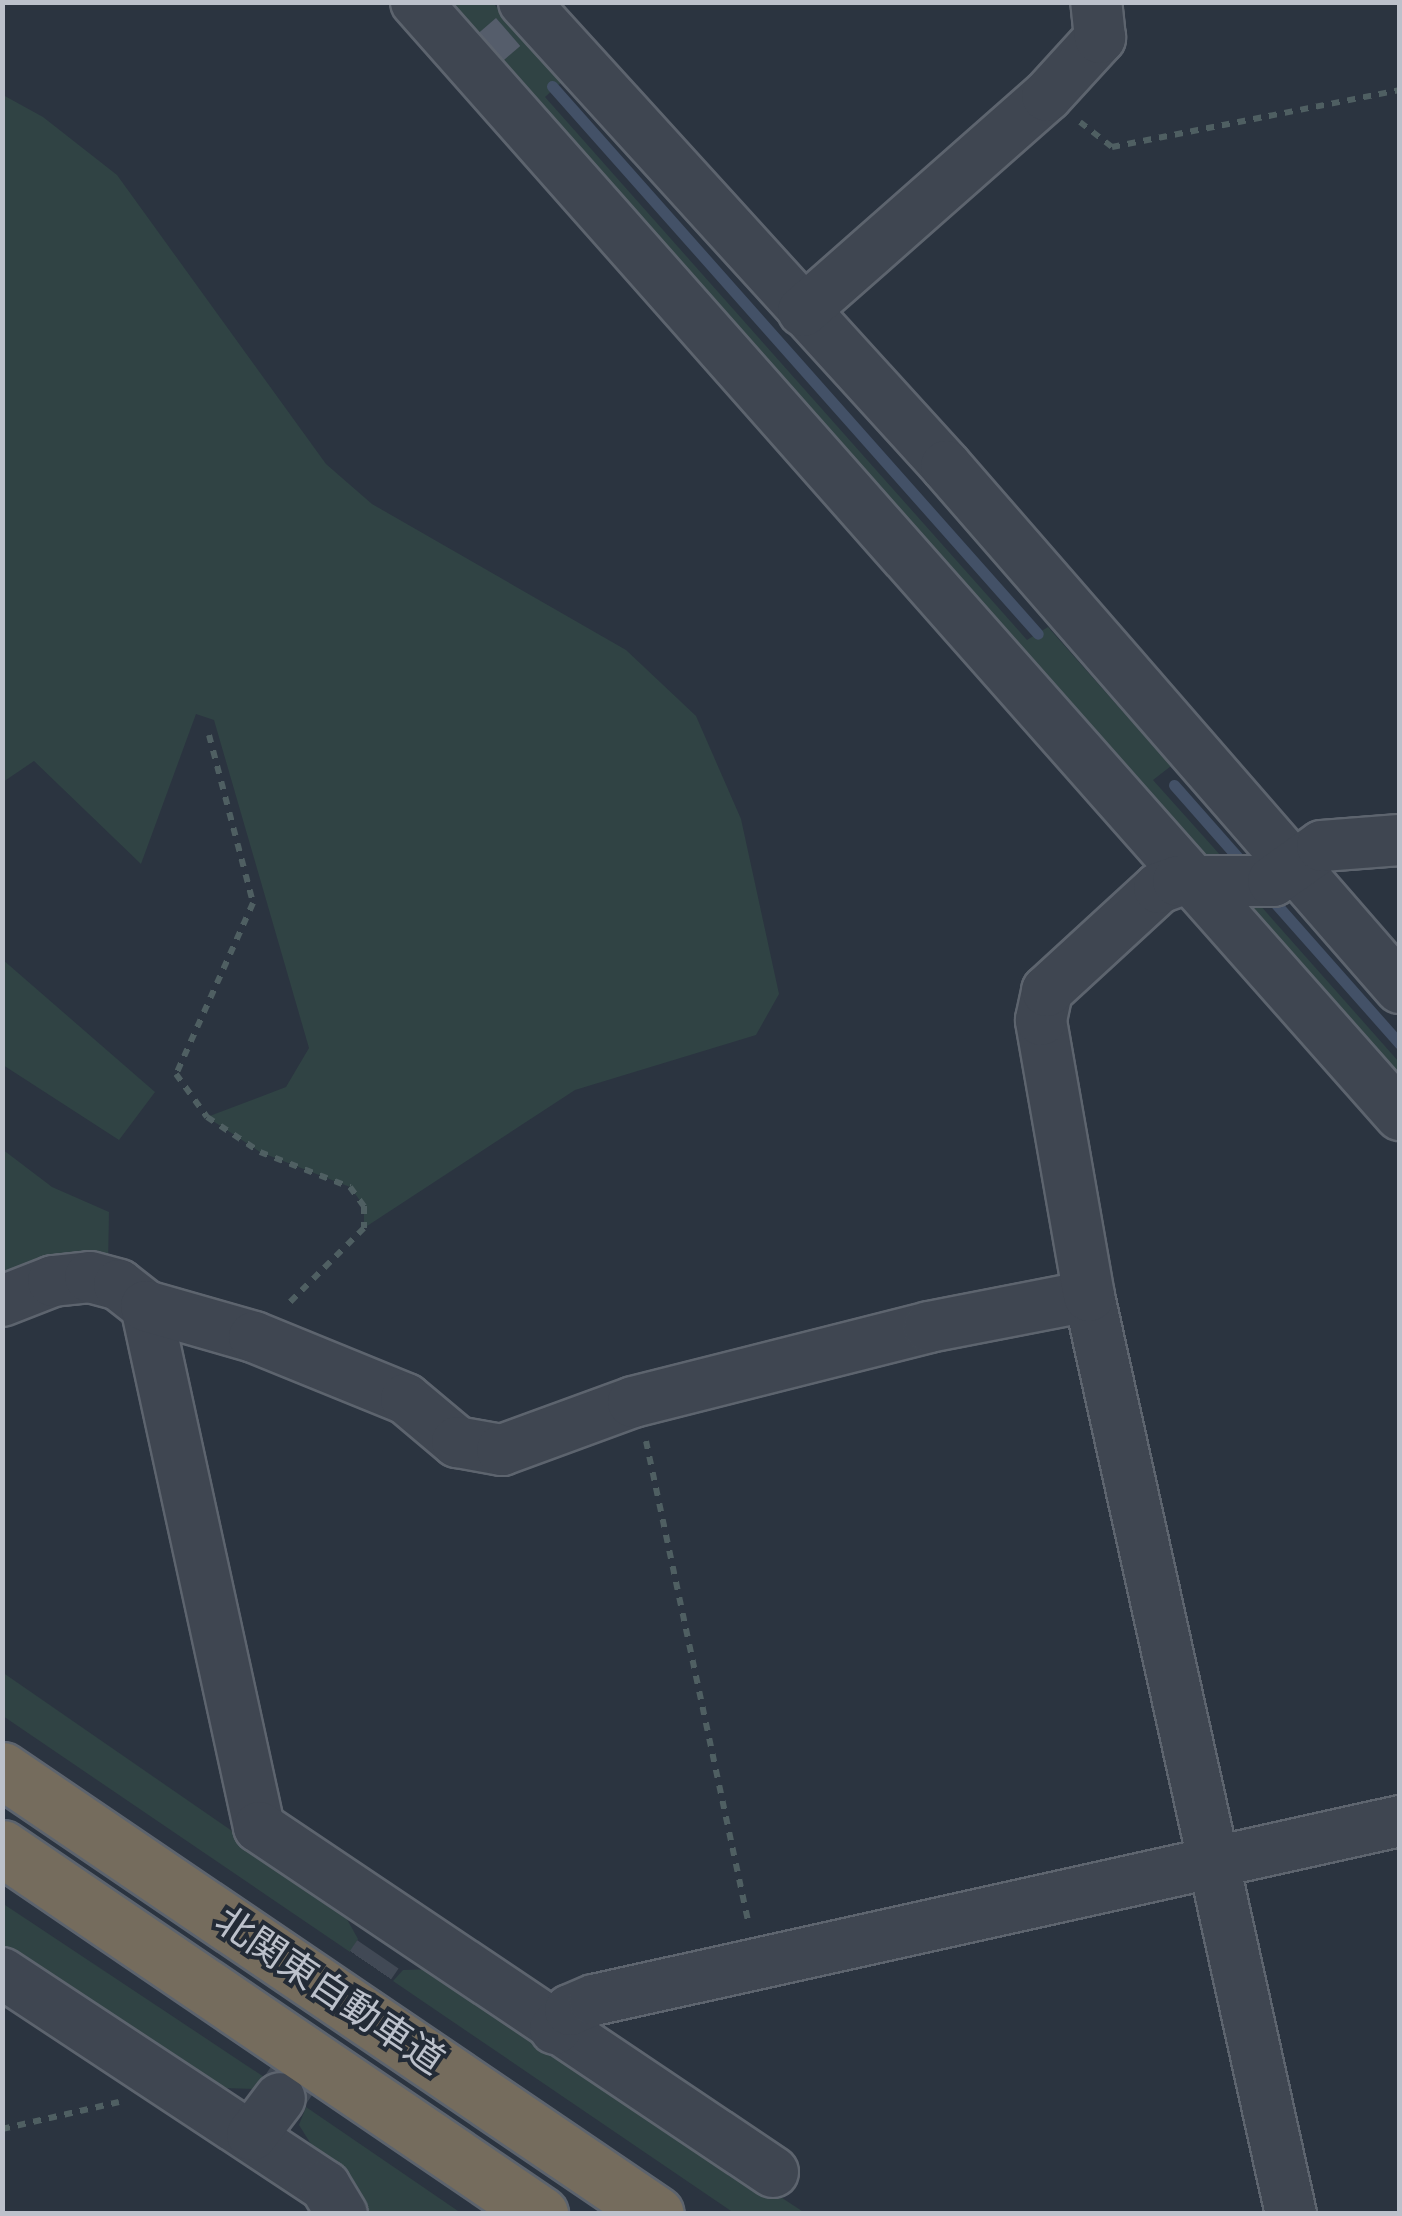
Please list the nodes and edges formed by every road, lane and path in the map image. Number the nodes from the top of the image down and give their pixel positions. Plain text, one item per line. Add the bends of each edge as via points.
1 (416, 2) edge
2 (524, 2) edge
3 (1096, 2) edge
4 (1400, 90) edge
5 (1048, 96) junction
6 (803, 311) junction
7 (209, 735) dead end
8 (1400, 840) edge
9 (1289, 866) junction
10 (1193, 882) junction
11 (1400, 988) edge
12 (1400, 1115) edge
13 (1089, 1296) junction
14 (2, 1300) edge
15 (146, 1306) junction
16 (254, 1337) junction
17 (642, 1400) junction
18 (2, 1770) edge
19 (1400, 1821) edge
20 (2, 1848) edge
21 (1218, 1863) junction
22 (757, 1964) junction
23 (2, 1974) edge
24 (555, 2029) junction
25 (153, 2071) junction
26 (2, 2129) edge
27 (773, 2172) dead end
28 (333, 2200) edge
29 (540, 2214) edge
30 (656, 2214) edge
31 (1290, 2214) edge

1 - 10 street
2 - 6 street
3 - 5 street via 1100,38
4 - 5 path via 1112,147
5 - 6 street
6 - 9 street via 946,466
7 - 16 path via 252,903 176,1074 207,1117 260,1152 350,1187 364,1206 364,1228
8 - 9 street via 1322,846
9 - 10 street via 1273,882
9 - 11 street
10 - 12 street
10 - 13 street via 1159,888 1048,991 1041,1020
13 - 17 street via 929,1328
13 - 21 street
14 - 15 street via 52,1281 90,1277 119,1285
15 - 16 street
15 - 24 street via 259,1827 388,1940
16 - 17 street via 406,1400 457,1442 479,1449 502,1450
17 - 22 path
18 - 30 highway, 北関東自動車道
19 - 21 street
20 - 29 highway, 北関東自動車道
21 - 22 street
21 - 31 street
22 - 24 street via 594,2000 570,2010
23 - 25 street
24 - 27 street
25 - 26 path via 122,2102
25 - 28 street via 266,2116

